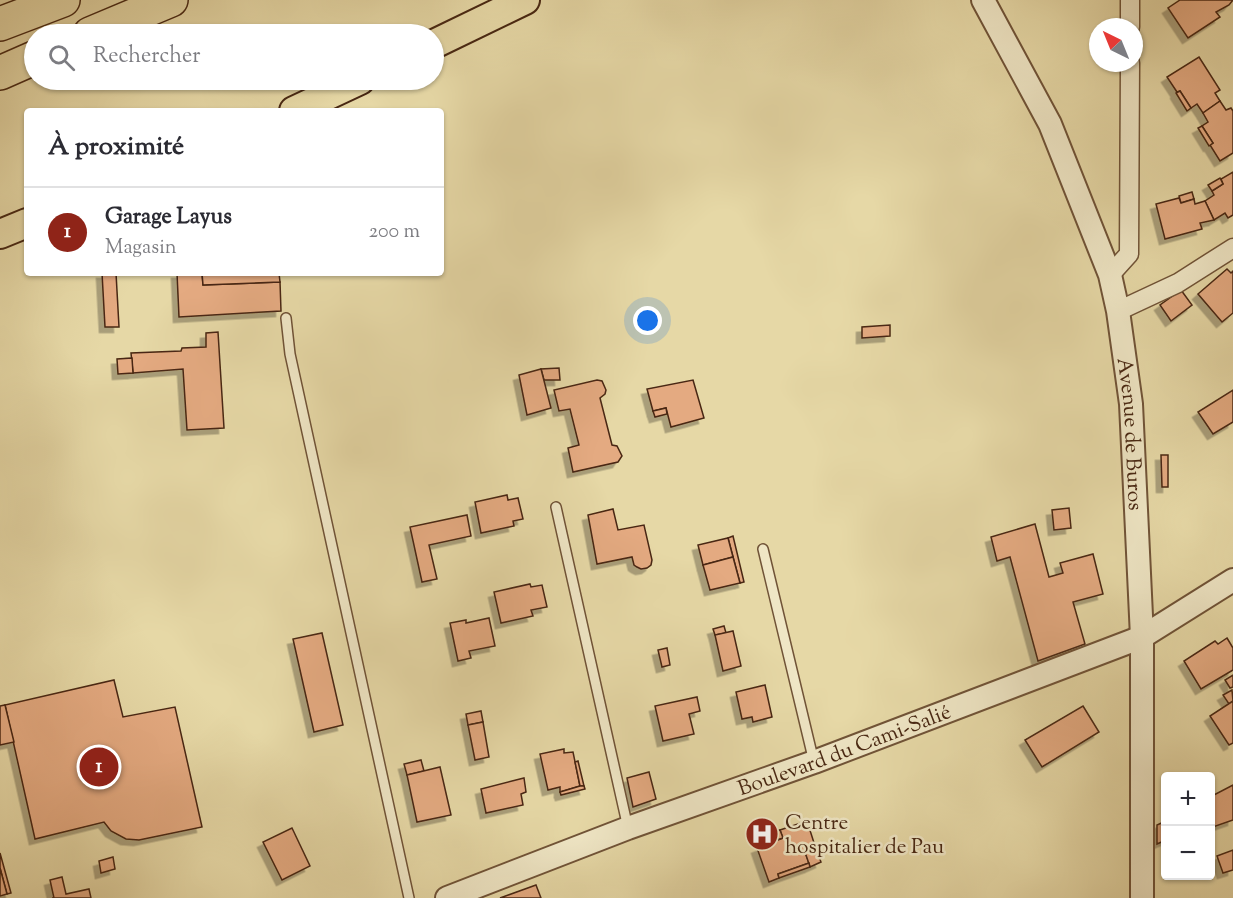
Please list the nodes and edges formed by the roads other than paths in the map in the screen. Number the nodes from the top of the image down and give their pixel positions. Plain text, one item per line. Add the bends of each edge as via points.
1 (63, 0) edge
2 (171, 0) edge
3 (525, 0) edge
4 (983, 0) edge
5 (1130, 0) edge
6 (1130, 18) edge
7 (0, 24) edge
8 (114, 24) edge
9 (444, 39) edge
10 (24, 62) edge
11 (1130, 72) edge
12 (0, 73) edge
13 (339, 90) edge
14 (300, 108) edge
15 (24, 224) edge
16 (0, 234) edge
17 (1233, 248) edge
18 (1110, 275) junction
19 (1119, 311) junction
20 (286, 318) dead end
21 (556, 507) dead end
22 (763, 549) dead end
23 (1233, 580) edge
24 (1142, 637) junction
25 (814, 762) junction
26 (628, 828) junction
27 (409, 898) edge
28 (447, 898) edge
29 (1142, 898) edge

1 - 7 highway
2 - 8 highway
3 - 9 main road
4 - 18 street, Avenue de Buros via 1050,124
5 - 6 street
10 - 12 highway
11 - 18 street via 1129,254
13 - 14 main road
15 - 16 main road
17 - 19 street via 1178,283
18 - 19 street, Avenue de Buros
19 - 24 street, Avenue de Buros via 1131,404
20 - 27 lane via 293,366
21 - 26 lane
22 - 25 lane
23 - 24 street, Boulevard du Cami-Salié
24 - 25 street, Boulevard du Cami-Salié
24 - 29 street, Avenue de Buros
25 - 26 street, Boulevard du Cami-Salié
26 - 28 street, Boulevard du Cami-Salié

